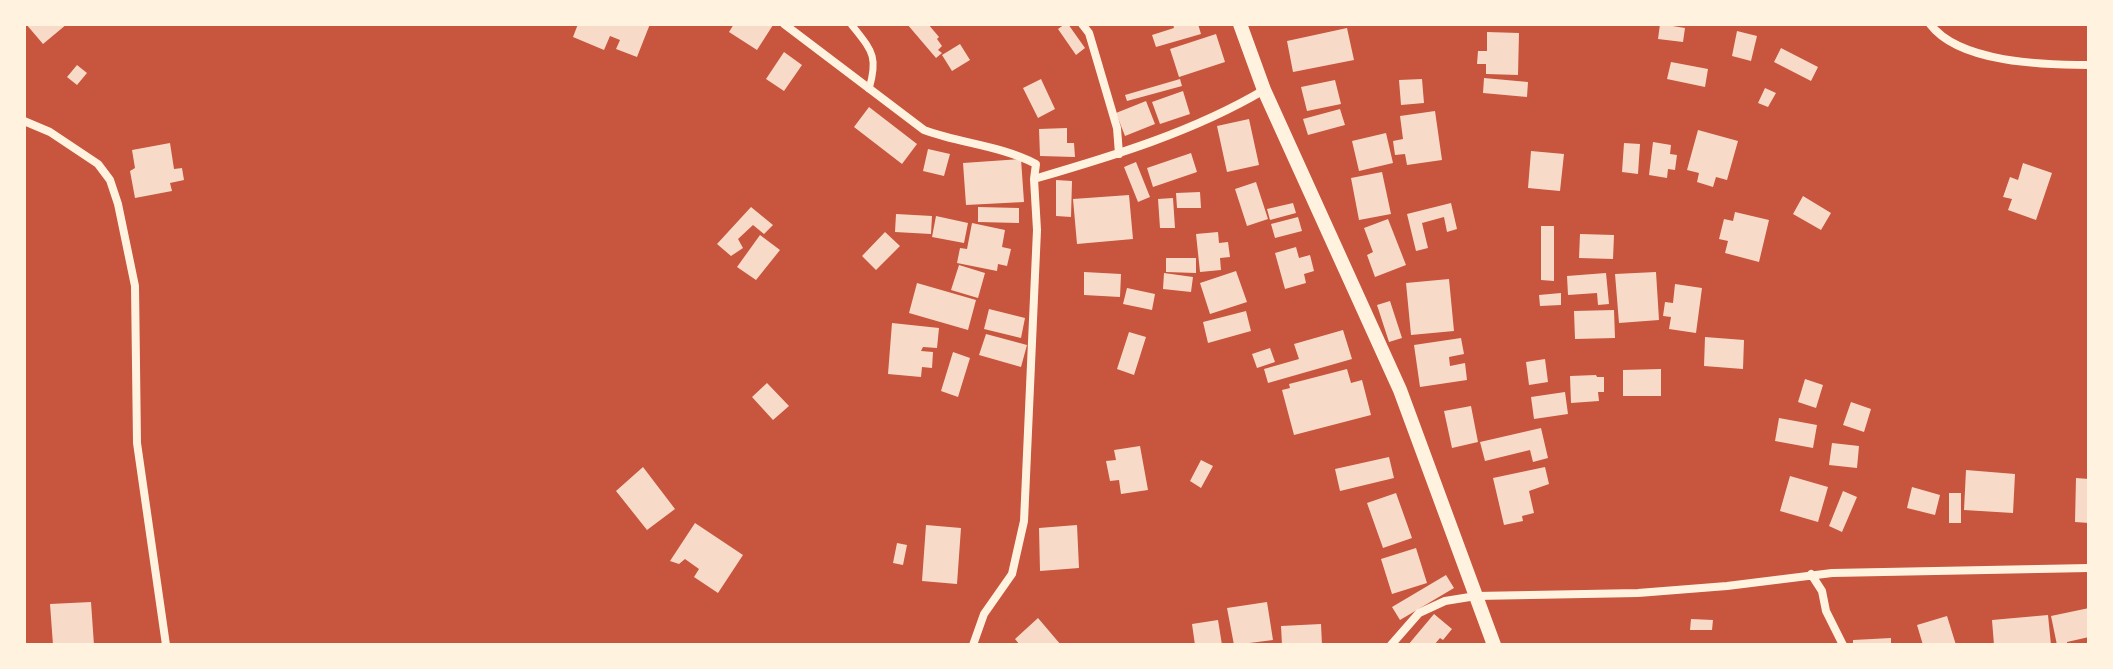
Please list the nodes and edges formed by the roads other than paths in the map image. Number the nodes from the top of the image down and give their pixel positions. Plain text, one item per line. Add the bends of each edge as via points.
1 (784, 24) edge
2 (851, 24) edge
3 (1082, 24) edge
4 (1240, 24) edge
5 (1930, 24) edge
6 (2089, 65) edge
7 (869, 89) junction
8 (1264, 90) junction
9 (24, 121) edge
10 (1119, 154) junction
11 (1034, 179) junction
12 (2089, 568) edge
13 (1811, 574) junction
14 (1476, 596) junction
15 (166, 645) edge
16 (973, 645) edge
17 (1391, 645) edge
18 (1494, 645) edge
19 (1843, 645) edge

1 - 7 street
2 - 7 street via 875,62
3 - 10 street via 1117,128
4 - 8 street
5 - 6 street via 1937,34 2006,60
7 - 11 street via 924,130 1011,152 1036,164
8 - 10 street via 1224,114
8 - 14 street via 1400,390
9 - 15 street via 98,164 118,204 135,286 137,443
10 - 11 street
11 - 16 street via 1037,230 1024,521 1012,574 984,614
12 - 13 street
13 - 14 street via 1638,593
13 - 19 street
14 - 17 street via 1445,601 1419,613
14 - 18 street

